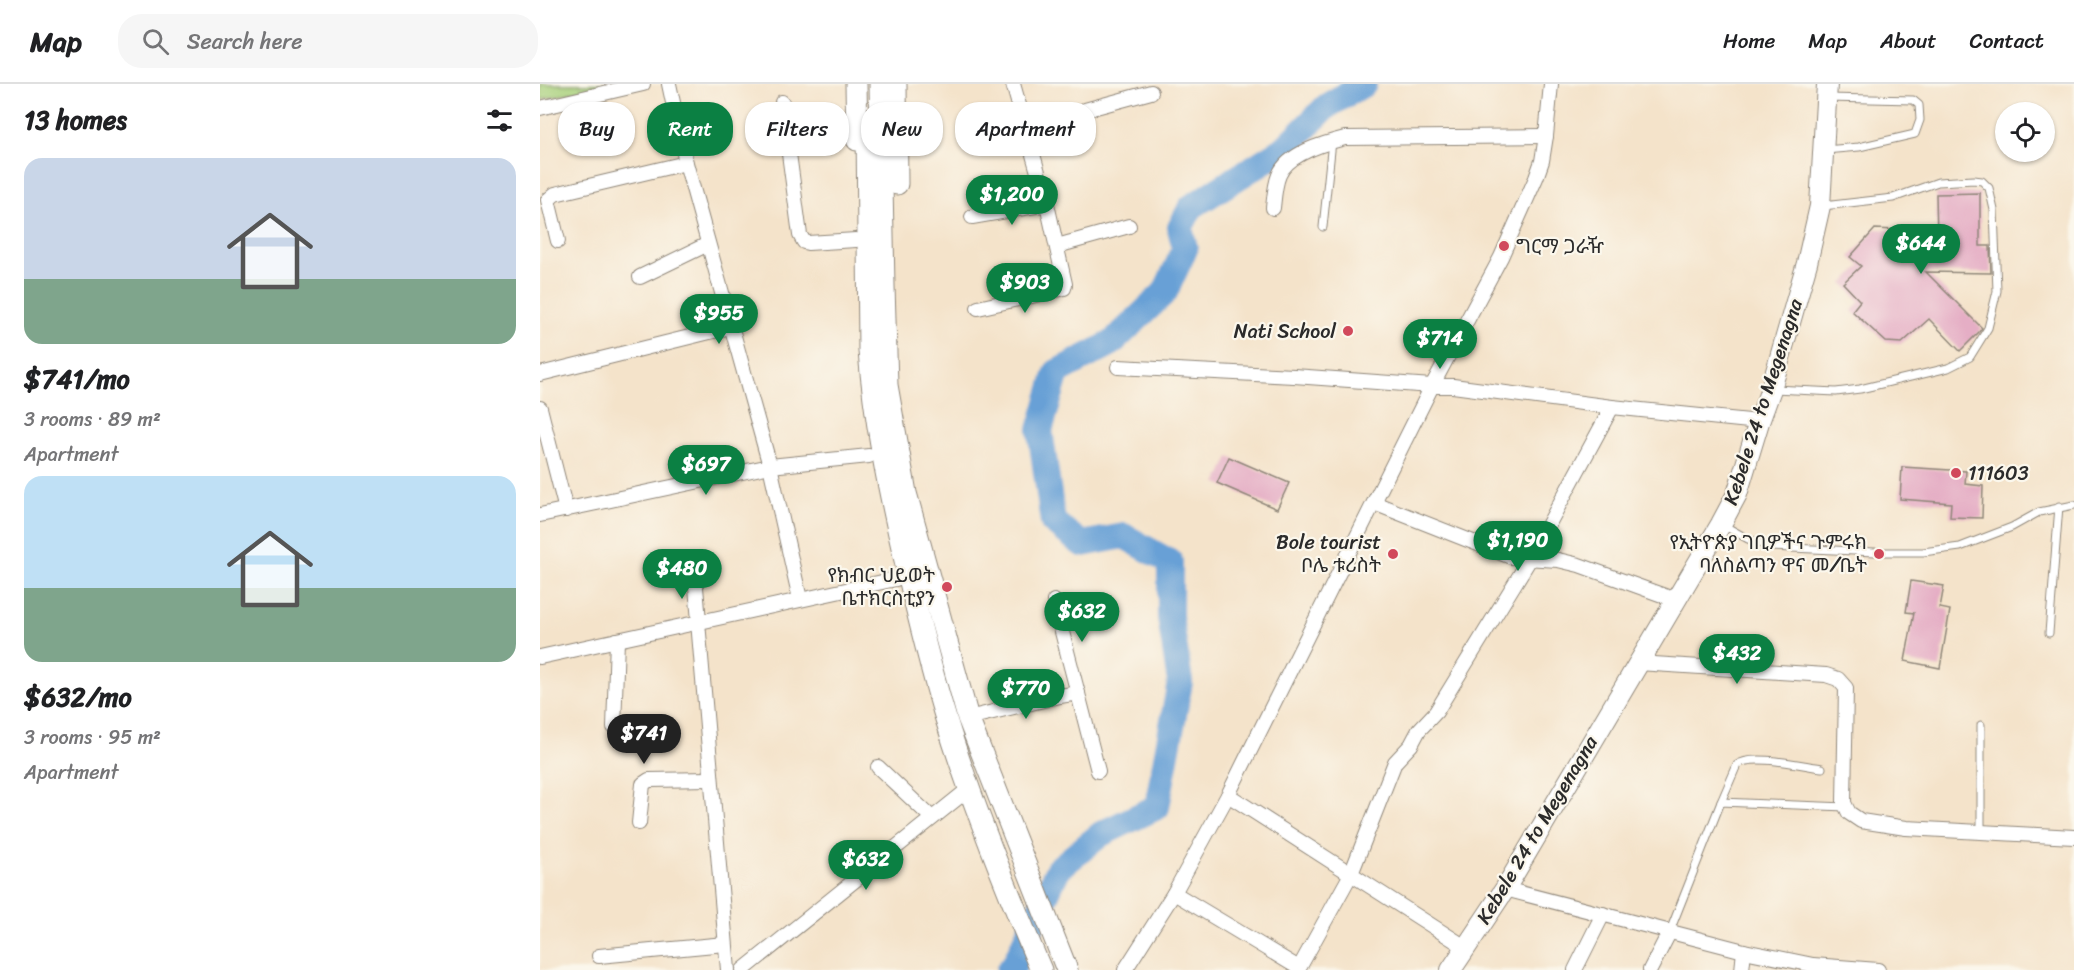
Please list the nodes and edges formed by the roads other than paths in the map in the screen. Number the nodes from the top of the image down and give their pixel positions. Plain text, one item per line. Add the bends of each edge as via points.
1 (643, 84) edge
2 (669, 84) edge
3 (856, 84) edge
4 (867, 84) edge
5 (880, 84) edge
6 (896, 84) edge
7 (1013, 84) edge
8 (1551, 84) edge
9 (1826, 91) edge
10 (1151, 92) dead end
11 (1019, 102) edge
12 (1096, 107) edge
13 (540, 108) edge
14 (1546, 136) junction
15 (1332, 141) junction
16 (1823, 150) junction
17 (789, 156) edge
18 (1034, 156) edge
19 (686, 163) junction
20 (1047, 204) junction
21 (1820, 206) junction
22 (1273, 208) dead end
23 (972, 217) dead end
24 (1128, 226) dead end
25 (1323, 227) dead end
26 (856, 240) junction
27 (558, 241) dead end
28 (708, 244) junction
29 (1057, 246) junction
30 (640, 277) dead end
31 (978, 308) dead end
32 (730, 327) junction
33 (1118, 367) dead end
34 (540, 374) edge
35 (880, 386) junction
36 (1432, 386) junction
37 (1771, 389) junction
38 (1612, 407) junction
39 (540, 408) edge
40 (1759, 422) junction
41 (869, 456) junction
42 (770, 466) junction
43 (1374, 503) junction
44 (2074, 505) edge
45 (2059, 506) junction
46 (566, 510) junction
47 (540, 515) edge
48 (1721, 524) junction
49 (1531, 557) junction
50 (695, 576) dead end
51 (896, 579) junction
52 (800, 598) junction
53 (1676, 600) junction
54 (1054, 601) dead end
55 (926, 608) junction
56 (699, 622) junction
57 (2049, 633) dead end
58 (617, 640) junction
59 (540, 657) edge
60 (1638, 663) junction
61 (1078, 693) junction
62 (968, 718) junction
63 (1981, 724) dead end
64 (614, 727) dead end
65 (878, 767) dead end
66 (1822, 768) dead end
67 (1098, 771) dead end
68 (711, 779) junction
69 (970, 788) junction
70 (1228, 795) junction
71 (1721, 802) junction
72 (1846, 807) junction
73 (932, 818) junction
74 (639, 823) dead end
75 (1981, 832) junction
76 (2074, 837) edge
77 (1351, 874) junction
78 (1504, 889) junction
79 (1036, 892) junction
80 (1174, 893) junction
81 (1014, 902) junction
82 (1603, 914) junction
83 (1670, 931) junction
84 (725, 944) junction
85 (1465, 947) junction
86 (1744, 951) junction
87 (599, 956) dead end
88 (1813, 968) edge
89 (1041, 969) edge
90 (1299, 969) edge
91 (728, 970) edge
92 (743, 970) edge
93 (1067, 970) edge
94 (1125, 970) edge
95 (1451, 970) edge
96 (1575, 970) edge
97 (1650, 970) edge
98 (1742, 970) edge
99 (1878, 970) edge

1 - 13 street
2 - 19 street
3 - 26 main road
4 - 35 main road via 867,233
5 - 35 main road via 884,286
6 - 55 main road via 897,301 902,387 912,458 936,563
7 - 11 street
8 - 14 street
9 - 16 main road, Kebele 24 to Megenagna
9 - 16 lane via 1913,100 1918,105 1920,120 1915,134 1860,147
10 - 12 street
14 - 15 street
14 - 36 street via 1536,178 1501,257
15 - 22 street via 1286,165 1279,175
15 - 25 lane
16 - 21 main road, Kebele 24 to Megenagna
17 - 26 street via 804,242
18 - 20 street
19 - 27 street via 550,197
19 - 28 street
20 - 23 street
20 - 29 street
21 - 37 main road, Kebele 24 to Megenagna
21 - 37 lane via 1893,198 1938,182 1982,181 1989,188 1994,210 1996,291 1988,328 1970,357 1948,368 1836,392
24 - 29 street
26 - 41 main road via 859,377
28 - 30 street
28 - 32 street
29 - 31 street via 1064,288
32 - 34 street
32 - 42 street
33 - 36 street
35 - 55 main road via 906,493
36 - 38 street
36 - 43 street
37 - 40 main road, Kebele 24 to Megenagna
38 - 40 street
38 - 49 street
39 - 46 street
40 - 48 main road, Kebele 24 to Megenagna via 1737,494
41 - 42 street
41 - 51 main road
42 - 46 street
42 - 52 street
43 - 49 street via 1511,557
43 - 70 street
44 - 45 lane
45 - 48 lane via 1960,547 1923,552 1770,547
45 - 57 lane
46 - 47 street
48 - 53 main road, Kebele 24 to Megenagna
49 - 53 street via 1579,565
49 - 77 street via 1436,711 1395,762
50 - 56 street
51 - 52 street
51 - 55 main road via 906,598
52 - 56 street
53 - 60 main road, Kebele 24 to Megenagna
54 - 61 street
55 - 62 main road
55 - 69 main road via 946,719
56 - 58 street
56 - 68 street
58 - 59 street
58 - 64 street
60 - 72 street via 1826,675 1838,679 1846,688
60 - 78 main road, Kebele 24 to Megenagna
61 - 62 street
61 - 67 street
62 - 79 main road
63 - 75 lane
65 - 73 street
66 - 71 lane via 1754,759 1742,761
68 - 74 street via 649,780 640,793
68 - 84 street
69 - 73 street
69 - 81 main road
70 - 77 street
70 - 80 street
71 - 72 lane
71 - 83 lane
72 - 75 street via 1861,821
73 - 92 street
75 - 76 street
77 - 85 street
77 - 90 street
78 - 82 street
78 - 85 main road, Kebele 24 to Megenagna
79 - 81 main road
79 - 93 main road
80 - 90 street
80 - 94 street
81 - 89 main road
82 - 83 street
82 - 96 street
83 - 86 street
83 - 97 street
84 - 87 street
84 - 91 street
85 - 95 main road, Kebele 24 to Megenagna
86 - 88 street
86 - 98 street
88 - 99 street

